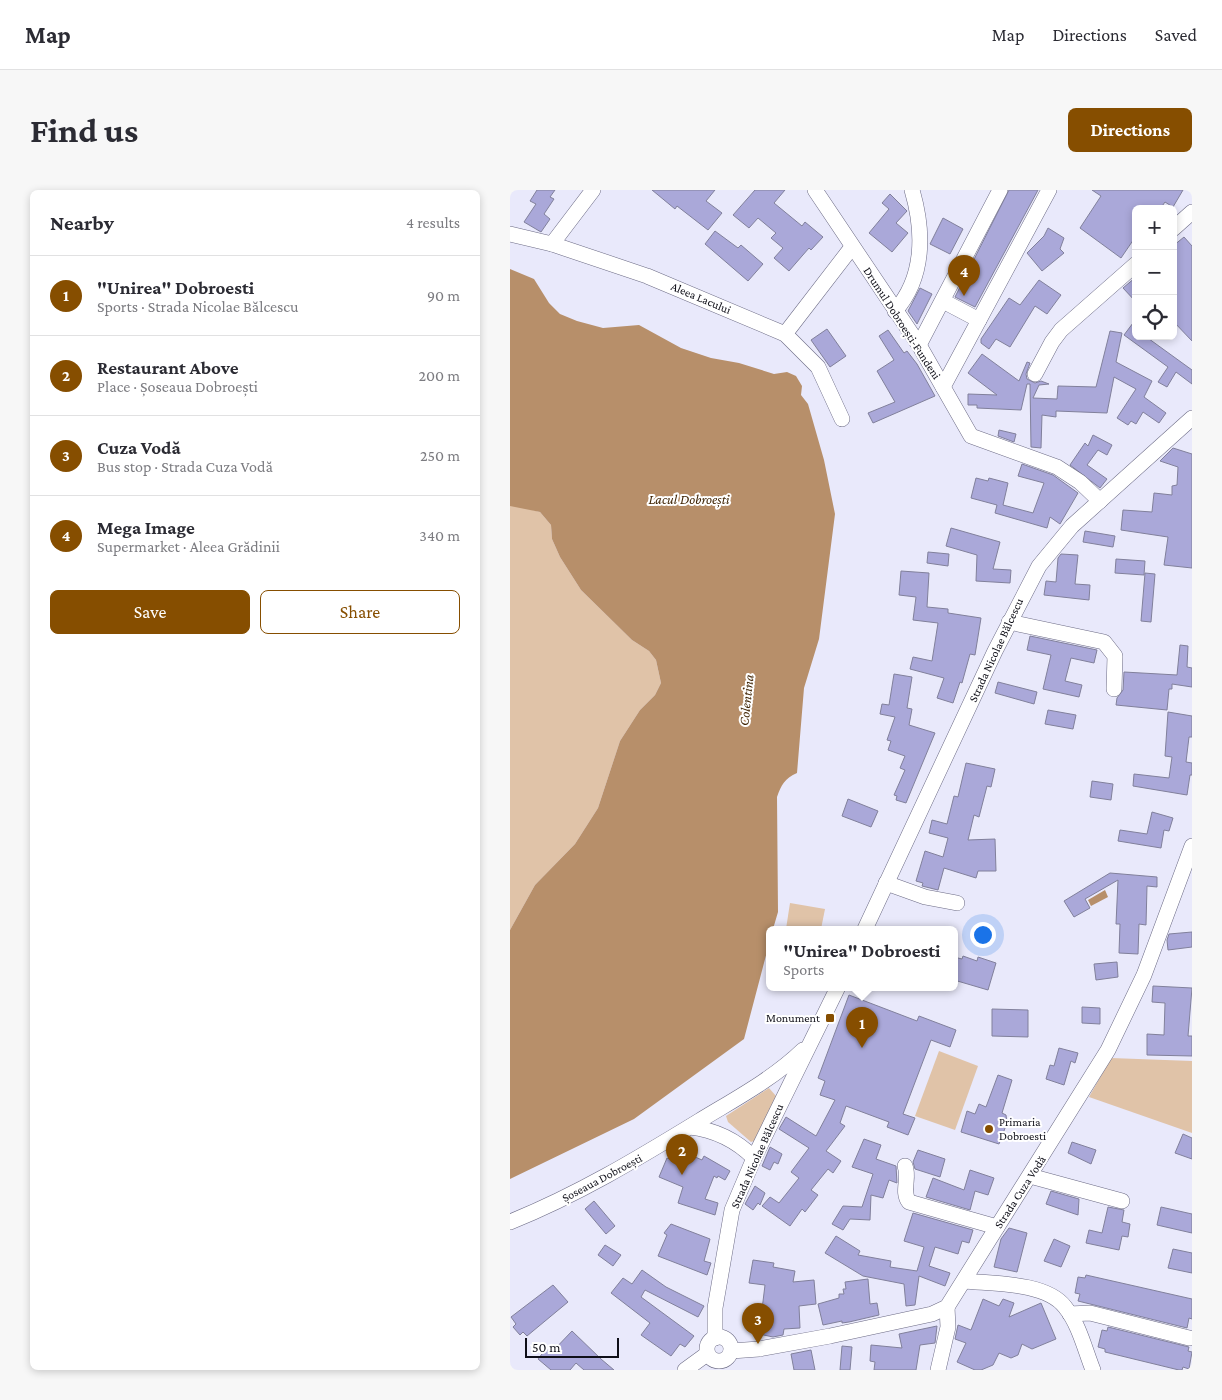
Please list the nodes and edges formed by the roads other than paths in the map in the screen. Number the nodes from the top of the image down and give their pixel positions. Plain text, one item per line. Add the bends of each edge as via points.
1 (593, 190) edge
2 (815, 190) edge
3 (912, 190) edge
4 (1000, 190) edge
5 (1049, 190) edge
6 (1192, 212) edge
7 (1177, 226) edge
8 (510, 234) edge
9 (552, 244) junction
10 (852, 247) junction
11 (1132, 268) edge
12 (943, 301) junction
13 (895, 311) junction
14 (979, 320) junction
15 (785, 334) junction
16 (919, 345) junction
17 (1035, 374) dead end
18 (943, 387) junction
19 (1192, 418) edge
20 (842, 419) dead end
21 (1100, 501) junction
22 (1009, 622) junction
23 (1114, 689) dead end
24 (1192, 846) edge
25 (886, 883) junction
26 (957, 903) dead end
27 (866, 926) edge
28 (836, 991) edge
29 (810, 1043) junction
30 (690, 1127) junction
31 (754, 1158) junction
32 (905, 1166) dead end
33 (1030, 1176) junction
34 (1122, 1201) dead end
35 (510, 1222) edge
36 (997, 1227) junction
37 (964, 1281) junction
38 (947, 1308) junction
39 (1070, 1314) junction
40 (715, 1338) junction
41 (1189, 1338) dead end
42 (731, 1351) junction
43 (710, 1361) edge
44 (685, 1370) edge
45 (938, 1370) edge
46 (1093, 1370) edge

1 - 9 street
2 - 10 street, Drumul Dobroești-Fundeni
3 - 13 street via 920,223 918,263 914,281
4 - 12 street
5 - 14 street
6 - 7 street
8 - 9 street, Aleea Lacului
9 - 15 street, Aleea Lacului via 647,276
10 - 13 street, Drumul Dobroești-Fundeni
10 - 15 street
11 - 17 street via 1056,336
12 - 14 street
12 - 16 street
13 - 16 street, Drumul Dobroești-Fundeni
14 - 18 street
15 - 20 street via 818,367
16 - 18 street, Drumul Dobroești-Fundeni
18 - 21 street, Drumul Dobroești-Fundeni via 971,436 1057,467
19 - 21 street, Strada Nicolae Bălcescu
21 - 22 street, Strada Nicolae Bălcescu via 1048,553 1027,585
22 - 23 street via 1104,642 1115,656
22 - 25 street, Strada Nicolae Bălcescu
24 - 33 street, Strada Cuza Vodă via 1144,975 1120,1027
25 - 26 street via 924,897
25 - 27 street, Strada Nicolae Bălcescu
28 - 29 street, Strada Nicolae Bălcescu
29 - 30 street, Șoseaua Dobroești via 771,1076
29 - 31 street, Strada Nicolae Bălcescu
30 - 31 street via 725,1136
30 - 35 street, Șoseaua Dobroești via 580,1192
31 - 40 street, Strada Nicolae Bălcescu via 737,1196 726,1236 715,1308
32 - 36 street via 906,1195 910,1202
33 - 34 street
33 - 36 street, Strada Cuza Vodă
36 - 37 street, Strada Cuza Vodă
37 - 38 street, Strada Cuza Vodă
37 - 39 street via 1035,1288 1059,1300
38 - 42 street via 830,1336
38 - 45 street via 948,1327
39 - 41 street via 1090,1313
39 - 46 street
40 - 42 street via 727,1340
40 - 43 street via 707,1346
42 - 43 street via 724,1360
43 - 44 street

